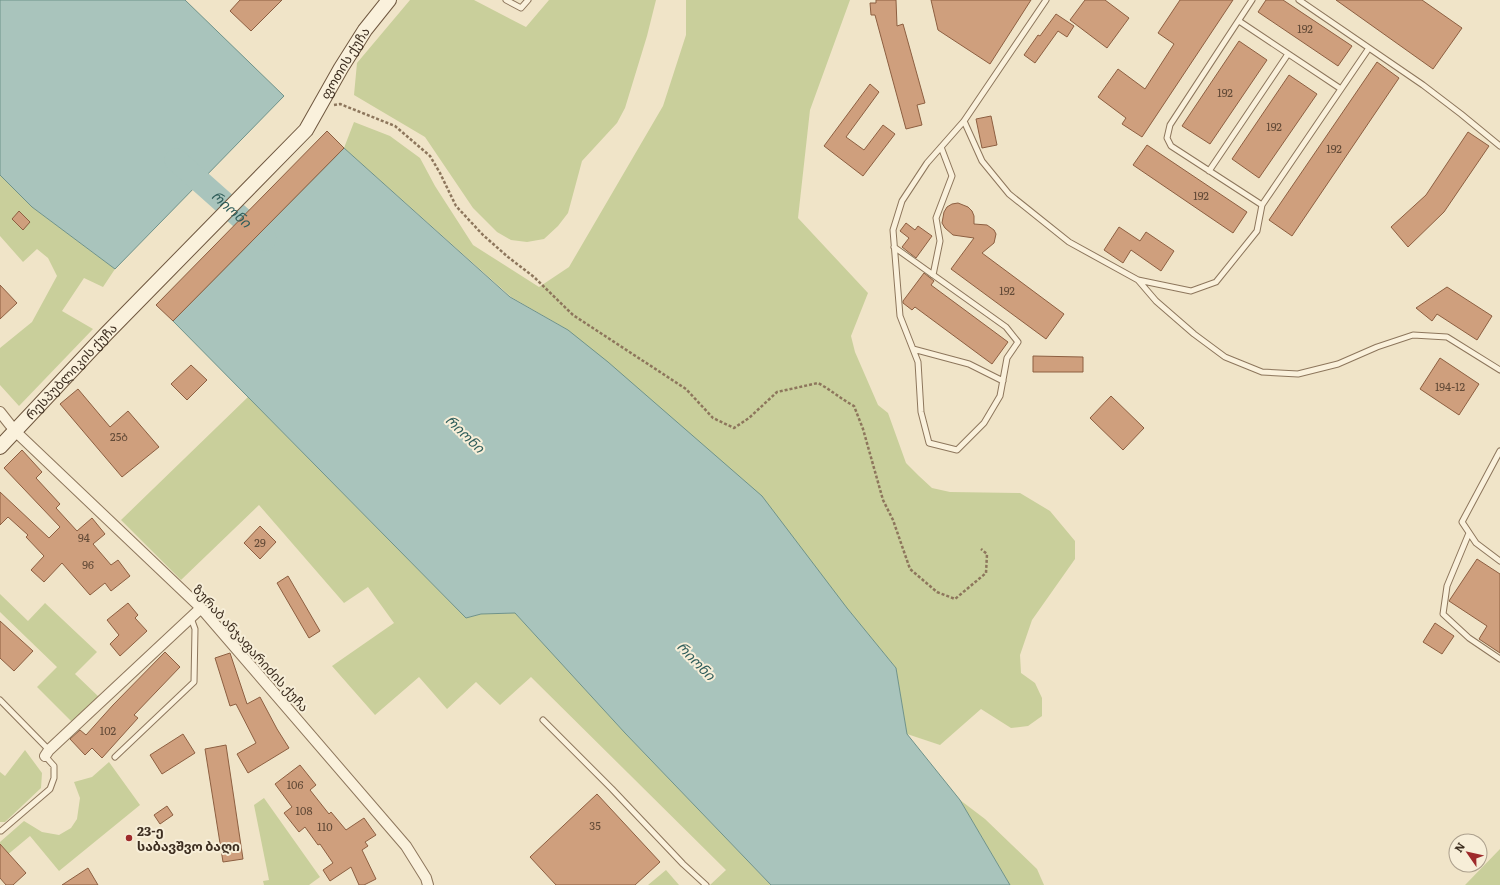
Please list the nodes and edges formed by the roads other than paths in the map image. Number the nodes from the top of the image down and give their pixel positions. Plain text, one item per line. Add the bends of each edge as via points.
1 (389, 0) edge
2 (506, 0) edge
3 (528, 0) edge
4 (1046, 0) edge
5 (1252, 0) edge
6 (1299, 0) edge
7 (1238, 21) junction
8 (1369, 48) junction
9 (1288, 54) junction
10 (1341, 89) junction
11 (964, 121) junction
12 (1500, 146) edge
13 (941, 147) junction
14 (1209, 171) junction
15 (1262, 205) junction
16 (894, 247) junction
17 (932, 275) junction
18 (1138, 280) junction
19 (144, 296) joint
20 (913, 349) junction
21 (1500, 370) edge
22 (1003, 381) junction
23 (0, 412) edge
24 (15, 431) junction
25 (0, 447) edge
26 (1500, 451) edge
27 (1469, 533) junction
28 (1500, 561) edge
29 (201, 608) junction
30 (191, 618) junction
31 (1500, 659) edge
32 (0, 700) edge
33 (543, 720) dead end
34 (47, 753) junction
35 (115, 757) dead end
36 (0, 830) edge
37 (428, 885) edge
38 (706, 885) edge

1 - 19 street, ფოთის ქუჩა via 365,30 306,130
2 - 3 lane via 521,8
4 - 11 lane
5 - 7 lane
6 - 8 lane
7 - 9 lane
7 - 14 lane via 1170,125 1167,138 1171,146
8 - 10 lane
8 - 12 lane via 1456,109
9 - 10 lane
9 - 14 lane
10 - 15 lane
11 - 13 lane
11 - 18 lane via 982,161 1009,194 1069,242
13 - 16 lane via 902,201 893,230
13 - 17 lane via 952,176 936,218 940,241
14 - 15 lane
15 - 18 lane via 1257,231 1216,282 1191,291
16 - 17 lane
16 - 20 lane via 900,316
17 - 22 lane via 1006,327 1018,342 1007,358
18 - 21 lane via 1156,301 1194,334 1225,357 1262,372 1298,374 1338,364 1376,347 1413,335 1447,337
19 - 24 street, რესპუბლიკის ქუჩა
20 - 22 lane via 969,364
20 - 22 lane via 918,362 921,412 929,443 956,450 984,423 1000,396
23 - 24 street, ზურაბ ანჯაფარიძის ქუჩა
24 - 25 street, რესპუბლიკის ქუჩა
24 - 29 street, ზურაბ ანჯაფარიძის ქუჩა
26 - 27 lane via 1462,522
27 - 28 lane via 1476,543
27 - 31 lane via 1446,586 1443,614 1469,638
29 - 30 street
29 - 37 street, ზურაბ ანჯაფარიძის ქუჩა via 406,846
30 - 34 street
30 - 35 lane via 195,629 194,682
32 - 34 lane
33 - 38 lane
34 - 36 lane via 54,766 54,778 50,789

